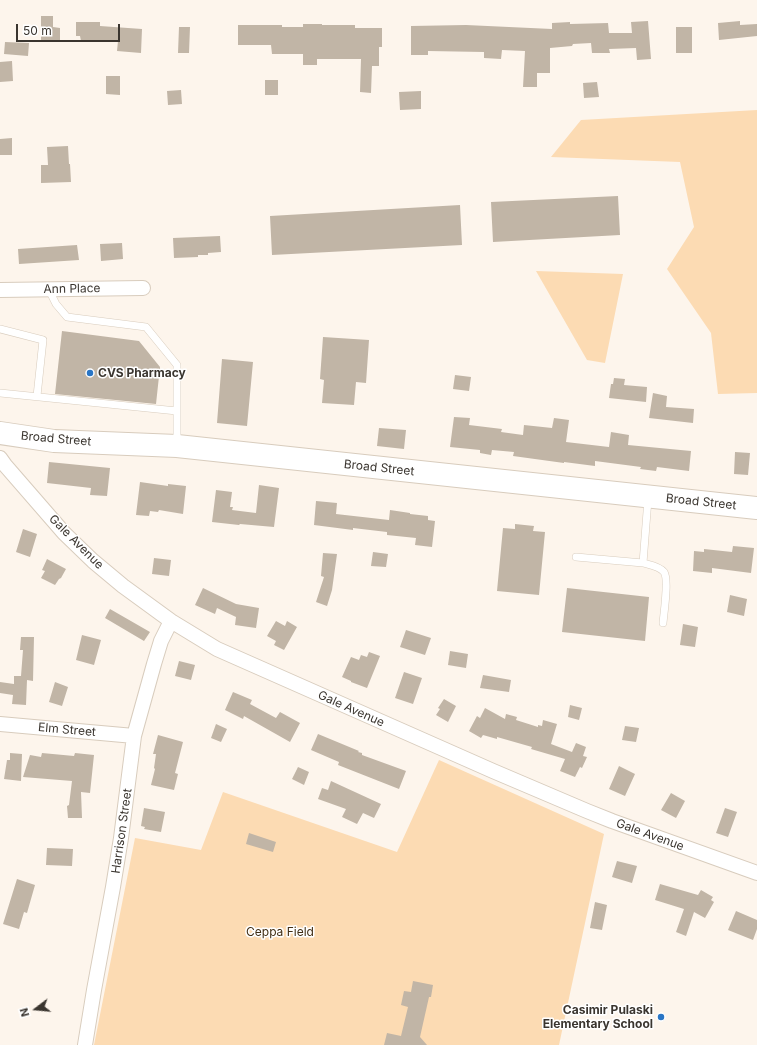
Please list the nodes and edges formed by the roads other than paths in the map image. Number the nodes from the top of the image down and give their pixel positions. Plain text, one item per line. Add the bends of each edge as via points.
1 (143, 288) dead end
2 (0, 290) edge
3 (49, 290) junction
4 (0, 329) edge
5 (0, 393) edge
6 (37, 396) junction
7 (177, 410) junction
8 (0, 433) edge
9 (177, 446) junction
10 (0, 458) edge
11 (648, 496) junction
12 (757, 508) edge
13 (576, 557) dead end
14 (643, 563) junction
15 (171, 621) junction
16 (663, 623) dead end
17 (0, 724) edge
18 (134, 736) junction
19 (757, 873) edge
20 (85, 1045) edge

1 - 3 street, Ann Place
2 - 3 street, Ann Place
3 - 7 lane via 67,317 146,327 178,365
4 - 6 lane via 42,340
5 - 6 lane
6 - 7 lane
7 - 9 lane
8 - 9 main road, Broad Street via 54,441
9 - 11 main road, Broad Street
10 - 15 street, Gale Avenue via 64,533 93,561
11 - 12 main road, Broad Street
11 - 14 lane
13 - 14 lane
14 - 16 lane via 657,567 664,572 667,579
15 - 18 street, Harrison Street via 161,641
15 - 19 street, Gale Avenue via 217,649 493,772 612,821
17 - 18 street, Elm Street
18 - 20 street, Harrison Street via 121,838

